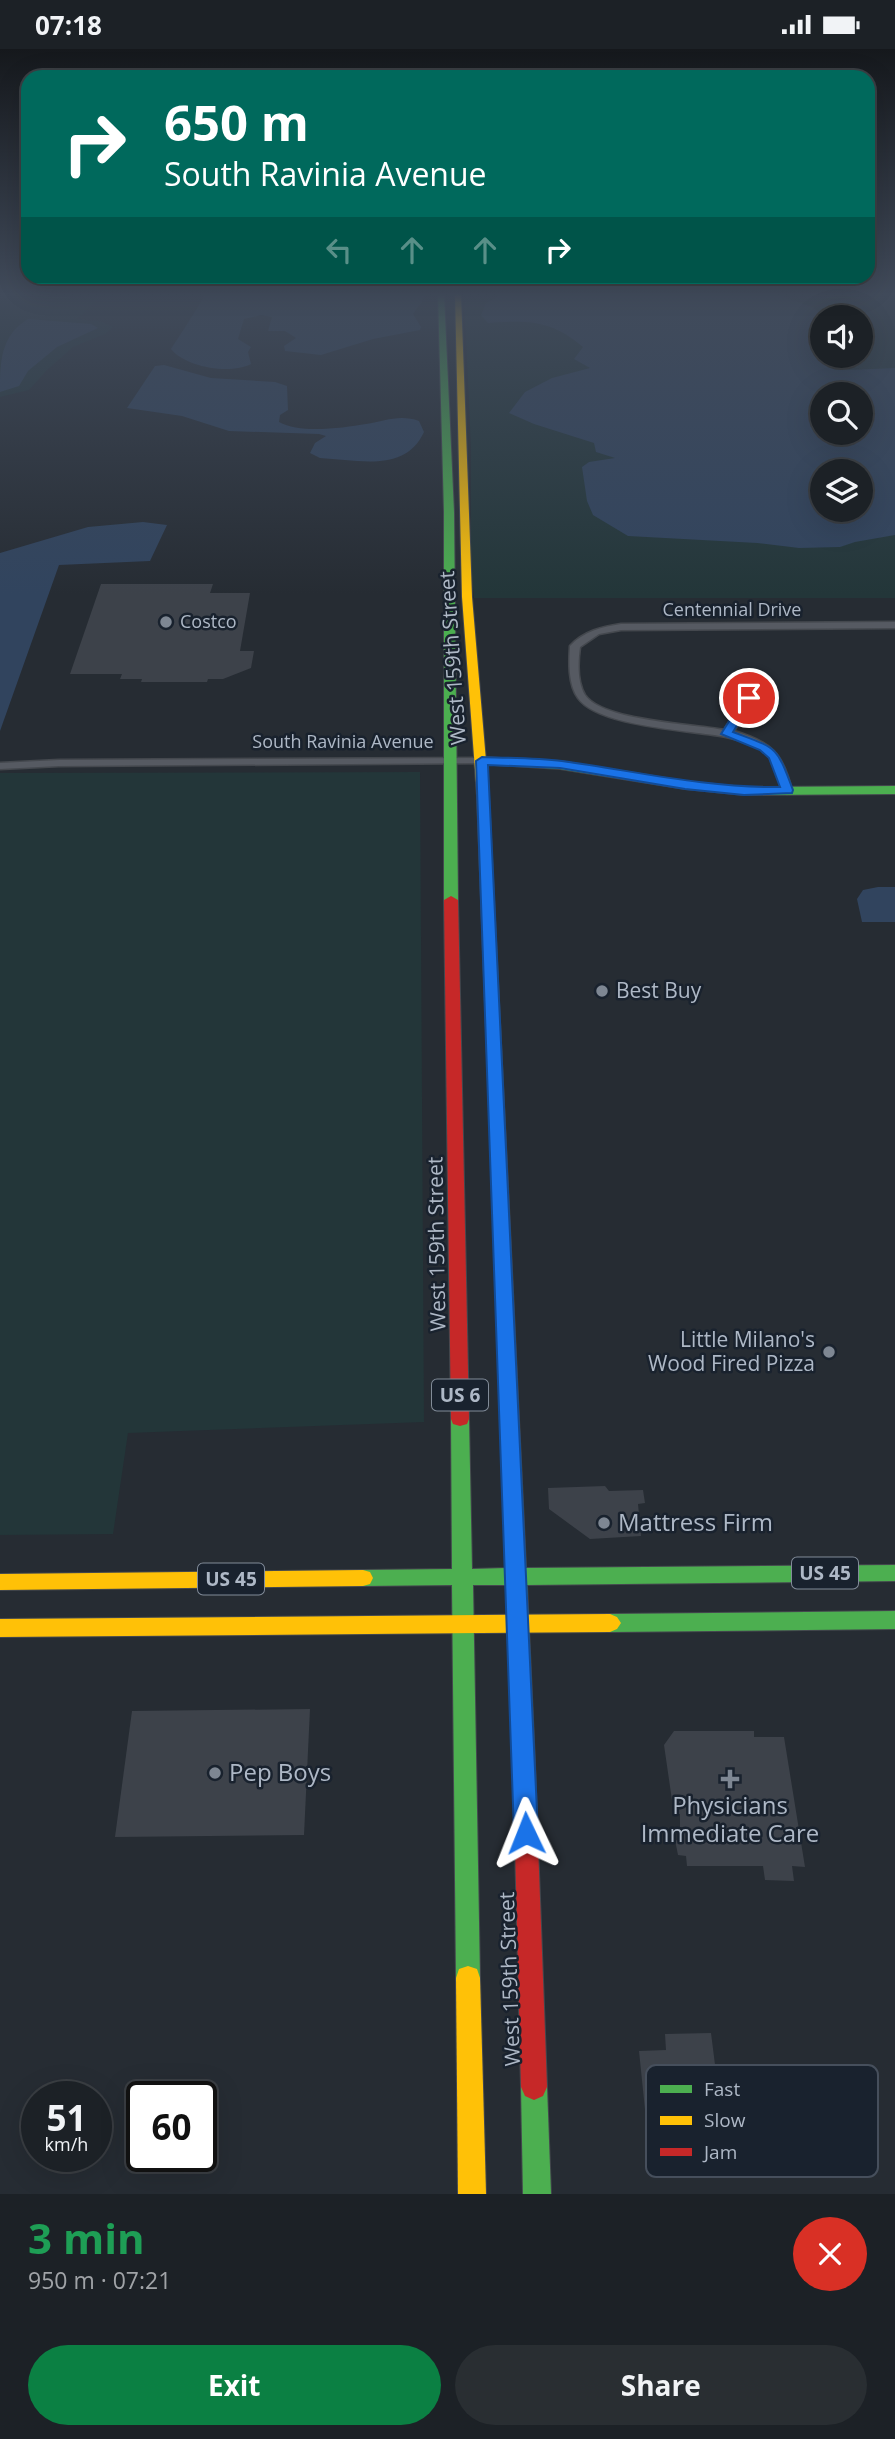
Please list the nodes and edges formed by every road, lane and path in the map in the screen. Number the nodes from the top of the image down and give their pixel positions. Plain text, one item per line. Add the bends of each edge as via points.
1 (453, 394) edge
2 (456, 394) edge
3 (895, 625) edge
4 (749, 698) dead end
5 (727, 734) junction
6 (449, 761) junction
7 (482, 761) junction
8 (0, 766) edge
9 (787, 790) junction
10 (895, 790) edge
11 (895, 1573) edge
12 (515, 1575) junction
13 (462, 1576) junction
14 (0, 1582) edge
15 (895, 1620) edge
16 (517, 1624) junction
17 (461, 1625) junction
18 (0, 1628) edge
19 (472, 2194) edge
20 (537, 2194) edge

1 - 6 main road, West 159th Street / US 6
2 - 7 main road, West 159th Street / US 6
3 - 5 street, Centennial Drive via 621,627 595,632 576,646 579,692 596,708
4 - 5 street
5 - 9 street via 775,756
6 - 7 street, South Ravinia Avenue
6 - 8 street, South Ravinia Avenue
6 - 13 main road, West 159th Street / US 6
7 - 9 main road, South Ravinia Avenue via 560,765 744,791
7 - 12 main road, West 159th Street / US 6
9 - 10 main road, South Ravinia Avenue
11 - 12 main road, US 45
12 - 13 main road, US 45
12 - 16 main road, West 159th Street / US 6
13 - 14 main road, US 45
13 - 17 main road, West 159th Street / US 6
15 - 16 main road
16 - 17 main road
16 - 20 main road, West 159th Street / US 6
17 - 18 main road
17 - 19 main road, West 159th Street / US 6

